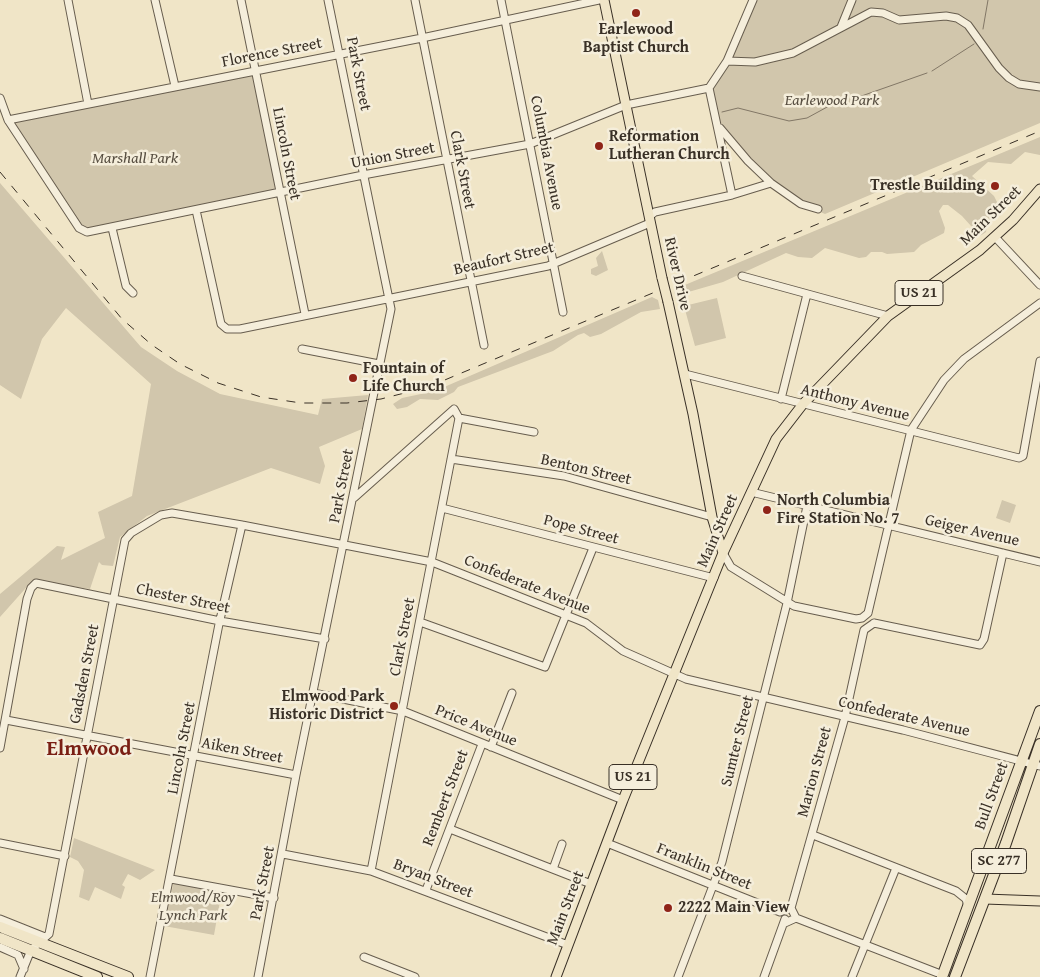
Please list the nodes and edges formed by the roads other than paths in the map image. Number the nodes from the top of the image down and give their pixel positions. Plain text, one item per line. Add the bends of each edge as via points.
1 (68, 0) edge
2 (155, 0) edge
3 (241, 0) edge
4 (328, 0) edge
5 (415, 0) edge
6 (501, 0) edge
7 (599, 0) edge
8 (604, 0) edge
9 (852, 0) edge
10 (749, 1) edge
11 (506, 21) junction
12 (840, 27) junction
13 (422, 38) junction
14 (340, 54) junction
15 (728, 61) junction
16 (256, 71) junction
17 (175, 86) junction
18 (1040, 87) edge
19 (709, 88) junction
20 (0, 98) edge
21 (88, 104) junction
22 (626, 105) junction
23 (8, 120) junction
24 (718, 126) junction
25 (530, 144) junction
26 (447, 160) junction
27 (363, 175) junction
28 (772, 183) junction
29 (1040, 189) edge
30 (280, 192) junction
31 (732, 195) junction
32 (818, 209) dead end
33 (196, 210) junction
34 (650, 223) junction
35 (112, 228) junction
36 (995, 237) junction
37 (554, 264) junction
38 (742, 276) dead end
39 (470, 283) junction
40 (1040, 285) edge
41 (133, 292) dead end
42 (807, 294) junction
43 (390, 298) junction
44 (1040, 303) edge
45 (563, 312) dead end
46 (305, 314) junction
47 (888, 316) junction
48 (484, 345) dead end
49 (302, 349) dead end
50 (1040, 361) edge
51 (379, 364) junction
52 (685, 374) junction
53 (781, 399) junction
54 (803, 404) junction
55 (459, 418) junction
56 (911, 430) junction
57 (534, 432) dead end
58 (451, 459) junction
59 (751, 492) junction
60 (354, 498) junction
61 (808, 506) junction
62 (442, 508) junction
63 (172, 513) joint
64 (712, 517) junction
65 (242, 525) junction
66 (889, 526) junction
67 (344, 544) junction
68 (593, 548) junction
69 (1004, 553) junction
70 (723, 554) junction
71 (432, 562) junction
72 (1040, 562) edge
73 (714, 578) junction
74 (114, 599) junction
75 (787, 603) junction
76 (566, 613) junction
77 (868, 613) junction
78 (856, 619) junction
79 (220, 621) junction
80 (420, 622) junction
81 (874, 623) junction
82 (864, 630) junction
83 (325, 639) junction
84 (674, 674) junction
85 (313, 693) junction
86 (512, 693) dead end
87 (763, 698) junction
88 (403, 711) junction
89 (1040, 711) edge
90 (845, 717) junction
91 (6, 720) junction
92 (87, 735) junction
93 (482, 744) junction
94 (1040, 744) edge
95 (491, 747) junction
96 (0, 748) edge
97 (195, 755) junction
98 (1022, 760) junction
99 (1036, 765) edge
100 (296, 775) junction
101 (623, 800) junction
102 (450, 829) junction
103 (813, 835) junction
104 (0, 843) edge
105 (607, 843) junction
106 (562, 844) dead end
107 (283, 854) junction
108 (65, 856) junction
109 (896, 868) junction
110 (553, 869) junction
111 (371, 870) junction
112 (171, 878) junction
113 (591, 884) junction
114 (713, 886) junction
115 (976, 886) junction
116 (426, 890) junction
117 (956, 891) junction
118 (274, 898) junction
119 (984, 899) junction
120 (1040, 901) edge
121 (970, 902) junction
122 (791, 908) junction
123 (780, 912) junction
124 (796, 918) junction
125 (0, 919) edge
126 (785, 923) junction
127 (0, 927) edge
128 (0, 938) edge
129 (42, 940) junction
130 (865, 944) junction
131 (568, 945) junction
132 (0, 947) edge
133 (31, 950) junction
134 (364, 957) dead end
135 (24, 969) junction
136 (942, 976) edge
137 (20, 977) edge
138 (97, 977) edge
139 (128, 977) edge
140 (150, 977) edge
141 (258, 977) edge
142 (415, 977) edge
143 (556, 977) edge
144 (678, 977) edge
145 (764, 977) edge
146 (852, 977) edge
147 (954, 977) edge

1 - 21 street
2 - 17 street
3 - 16 street, Lincoln Street
4 - 14 street, Park Street
5 - 13 street, Clark Street
6 - 11 street, Columbia Avenue
7 - 11 street, Florence Street
8 - 22 main road, River Drive
9 - 12 street
10 - 15 street
11 - 13 street, Florence Street
11 - 25 street, Columbia Avenue
12 - 15 street via 781,57 755,62
12 - 18 street via 871,12 900,20 935,16 957,18 968,25 1005,74 1020,84
13 - 14 street, Florence Street
13 - 26 street, Clark Street
14 - 16 street, Florence Street
14 - 27 street, Park Street
15 - 19 street
16 - 17 street, Florence Street
16 - 30 street, Lincoln Street
17 - 21 street, Florence Street
19 - 22 street, Union Street
19 - 24 street
20 - 23 street
21 - 23 street, Florence Street
22 - 25 street, Union Street
22 - 34 main road, River Drive
23 - 35 street, Union Street via 78,228 87,232
24 - 28 street
24 - 31 street
25 - 26 street, Union Street
25 - 37 street, Columbia Avenue
26 - 27 street, Union Street
26 - 39 street, Clark Street
27 - 30 street, Union Street
27 - 43 street, Park Street
28 - 31 street, Beaufort Street
28 - 32 street via 801,204
29 - 36 main road, Main Street / US 21
30 - 33 street, Union Street
30 - 46 street, Lincoln Street
31 - 34 street, Beaufort Street via 655,212 650,216
33 - 35 street, Union Street
33 - 46 street, Beaufort Street via 221,324 227,329 240,329
34 - 37 street, Beaufort Street
34 - 52 main road, River Drive, bridge
35 - 41 street via 126,286
36 - 40 street
36 - 47 main road, Main Street / US 21
37 - 39 street, Beaufort Street
37 - 45 street, Columbia Avenue
38 - 42 street
39 - 43 street, Beaufort Street
39 - 48 street, Clark Street
42 - 47 street
42 - 53 street
43 - 46 street, Beaufort Street
43 - 51 street, Park Street via 391,309
44 - 56 street via 964,358 944,380
47 - 54 main road, Main Street / US 21
49 - 51 street
50 - 56 street, Anthony Avenue via 1023,456 1019,458
51 - 60 street, Park Street
52 - 53 street, Anthony Avenue
52 - 64 main road, River Drive
53 - 54 street, Anthony Avenue
54 - 56 street, Anthony Avenue
54 - 59 main road, Main Street / US 21 via 776,438
55 - 57 street
55 - 58 street, Clark Street
55 - 60 street via 454,409
56 - 66 street
58 - 62 street, Clark Street
58 - 64 street, Benton Street via 564,476
59 - 61 street, Geiger Avenue
59 - 70 main road, Main Street / US 21
60 - 67 street, Park Street
61 - 66 street, Geiger Avenue
61 - 75 street, Sumter Street
62 - 68 street, Pope Street
62 - 71 street, Clark Street
63 - 65 street, Confederate Avenue
63 - 74 street, Gadsden Street via 148,522 125,540
64 - 70 main road, River Drive
65 - 67 street, Confederate Avenue
65 - 79 street, Lincoln Street
66 - 69 street, Geiger Avenue
66 - 77 street
67 - 71 street, Confederate Avenue
67 - 83 street, Park Street
68 - 73 street, Pope Street
68 - 76 street
69 - 72 street, Geiger Avenue
69 - 81 street via 984,640 980,645
70 - 73 main road, Main Street / US 21
70 - 75 street via 731,567
71 - 76 street, Confederate Avenue
71 - 80 street, Clark Street
73 - 84 main road, Main Street / US 21
74 - 79 street, Chester Street
74 - 91 street, Chester Street via 36,583 31,588
74 - 92 street, Gadsden Street
75 - 78 street
75 - 87 street, Sumter Street
76 - 80 street via 545,667
76 - 84 street, Confederate Avenue via 591,626 623,650
77 - 78 street
77 - 81 street
78 - 82 street via 863,624
79 - 83 street, Chester Street
79 - 97 street, Lincoln Street
80 - 88 street, Clark Street
81 - 82 street
82 - 90 street, Marion Street
83 - 85 street, Park Street
84 - 87 street, Confederate Avenue
84 - 101 main road, Main Street / US 21
85 - 88 street, Price Avenue
85 - 100 street, Park Street
86 - 95 street, Rembert Street
87 - 90 street, Confederate Avenue
87 - 114 street, Sumter Street via 722,862
88 - 93 street, Price Avenue
88 - 111 street, Clark Street
89 - 98 highway, Bull Street / SC 277
90 - 98 street, Confederate Avenue
90 - 103 street, Marion Street
91 - 92 street, Aiken Street
91 - 96 street
92 - 97 street, Aiken Street
92 - 108 street, Gadsden Street
93 - 95 street, Price Avenue
93 - 102 street, Rembert Street
94 - 99 highway, Bull Street / SC 277
95 - 101 street, Price Avenue
97 - 100 street, Aiken Street
97 - 112 street, Lincoln Street
98 - 99 street, Confederate Avenue
98 - 115 highway, Bull Street / SC 277
99 - 119 highway, Bull Street / SC 277
100 - 107 street, Park Street
101 - 105 main road, Main Street / US 21
102 - 110 street
102 - 116 street, Rembert Street
103 - 109 street
103 - 122 street, Marion Street
104 - 108 street
105 - 113 main road, Main Street / US 21
105 - 114 street, Franklin Street
106 - 110 street
107 - 111 street, Bryan Street
107 - 118 street, Park Street
108 - 129 street, Gadsden Street via 49,934
109 - 117 street
109 - 130 street
110 - 113 street
111 - 116 street, Bryan Street
112 - 118 street
112 - 140 street, Lincoln Street
113 - 131 main road, Main Street / US 21
114 - 123 street, Franklin Street
114 - 144 street, Sumter Street
115 - 117 street
115 - 121 highway, Bull Street / SC 277
116 - 131 street, Bryan Street
117 - 121 street
118 - 141 street, Park Street
119 - 120 main road
119 - 121 street
119 - 147 highway, Bull Street / SC 277
121 - 136 highway, Bull Street / SC 277
122 - 123 street
122 - 124 street
123 - 126 street
124 - 126 street
124 - 130 street
125 - 129 street
126 - 145 street
127 - 129 highway
128 - 133 highway
129 - 133 street, Gadsden Street
129 - 139 highway
130 - 136 street
130 - 146 street
131 - 143 main road, Main Street / US 21
132 - 135 street via 18,955
133 - 135 street, Gadsden Street
133 - 138 highway
134 - 142 street
135 - 137 street, Gadsden Street

